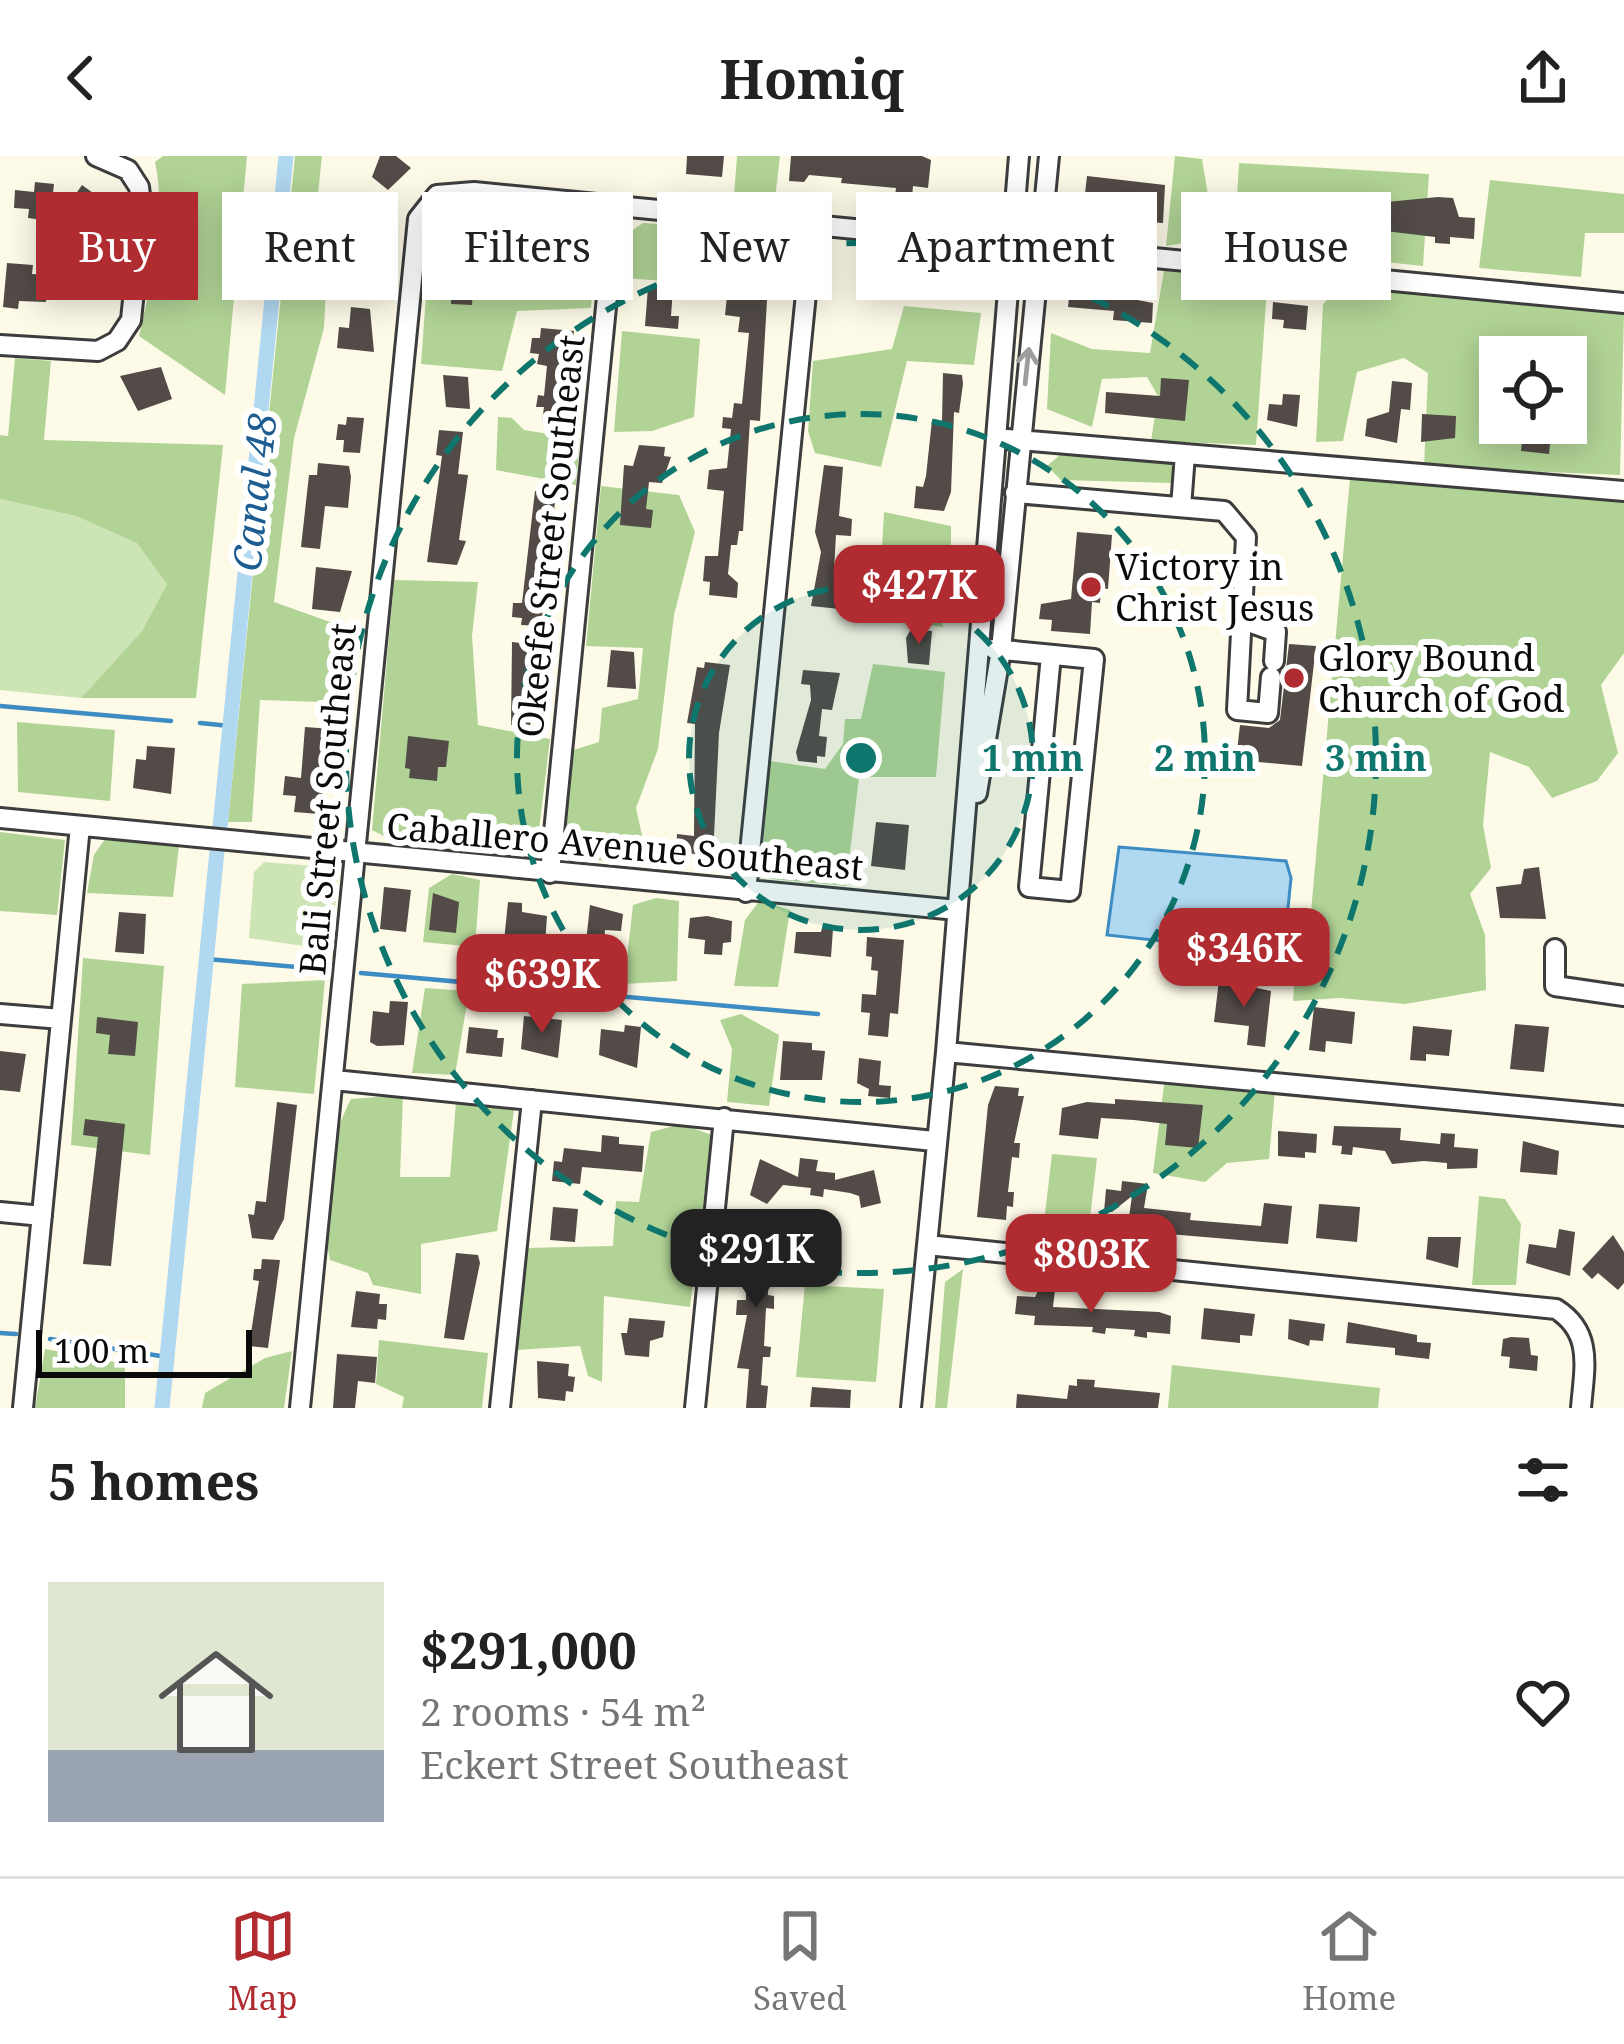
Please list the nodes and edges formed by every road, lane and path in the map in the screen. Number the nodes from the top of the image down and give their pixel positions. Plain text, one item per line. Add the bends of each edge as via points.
1 (95, 156) edge
2 (1019, 156) edge
3 (1049, 156) edge
4 (1015, 192) edge
5 (1045, 192) edge
6 (422, 214) edge
7 (1157, 258) edge
8 (607, 300) edge
9 (805, 300) edge
10 (1004, 300) edge
11 (1034, 300) edge
12 (1624, 304) edge
13 (0, 345) edge
14 (993, 438) junction
15 (1019, 440) junction
16 (1185, 454) junction
17 (1624, 491) edge
18 (1015, 494) junction
19 (1181, 507) junction
20 (1243, 620) junction
21 (977, 648) junction
22 (1001, 650) junction
23 (1051, 655) junction
24 (0, 818) edge
25 (80, 826) junction
26 (355, 854) junction
27 (550, 873) junction
28 (746, 892) junction
29 (956, 910) junction
30 (1555, 949) dead end
31 (1624, 996) edge
32 (0, 1014) edge
33 (61, 1019) junction
34 (946, 1052) junction
35 (334, 1080) junction
36 (532, 1100) junction
37 (1624, 1116) edge
38 (724, 1118) junction
39 (934, 1141) junction
40 (0, 1212) edge
41 (42, 1216) junction
42 (927, 1246) junction
43 (23, 1408) edge
44 (299, 1408) edge
45 (500, 1408) edge
46 (694, 1408) edge
47 (911, 1408) edge
48 (1581, 1408) edge

1 - 13 street via 128,170 139,187 131,320 98,351
2 - 4 street
3 - 5 street
6 - 26 street, Bali Street Southeast via 413,242
7 - 12 street
8 - 27 street, Okeefe Street Southeast
9 - 28 street
10 - 14 street
15 -> 11 street
14 - 15 street
14 - 21 street
15 - 16 street
15 - 18 street
16 - 17 street
16 - 19 street
18 - 19 street
18 - 22 street
19 - 20 street via 1224,511 1239,523 1247,556
20 - 20 street via 1237,710 1268,713 1276,632
21 - 22 street
21 - 29 street
22 - 23 street
22 - 29 street
23 - 23 street via 1030,887 1070,891 1094,659
24 - 25 street, Caballero Avenue Southeast
25 - 26 street, Caballero Avenue Southeast
25 - 33 street
26 - 27 street, Caballero Avenue Southeast
26 - 35 street, Bali Street Southeast
27 - 28 street, Caballero Avenue Southeast
28 - 29 street, Caballero Avenue Southeast
29 - 34 street
30 - 31 street via 1555,986
32 - 33 street
33 - 41 street
34 - 37 street
34 - 39 street
35 - 36 street
35 - 44 street, Bali Street Southeast
36 - 38 street
36 - 45 street
38 - 39 street
38 - 46 street
39 - 42 street
40 - 41 street
41 - 43 street
42 - 47 street
42 - 48 street via 1556,1309 1574,1320 1586,1346

